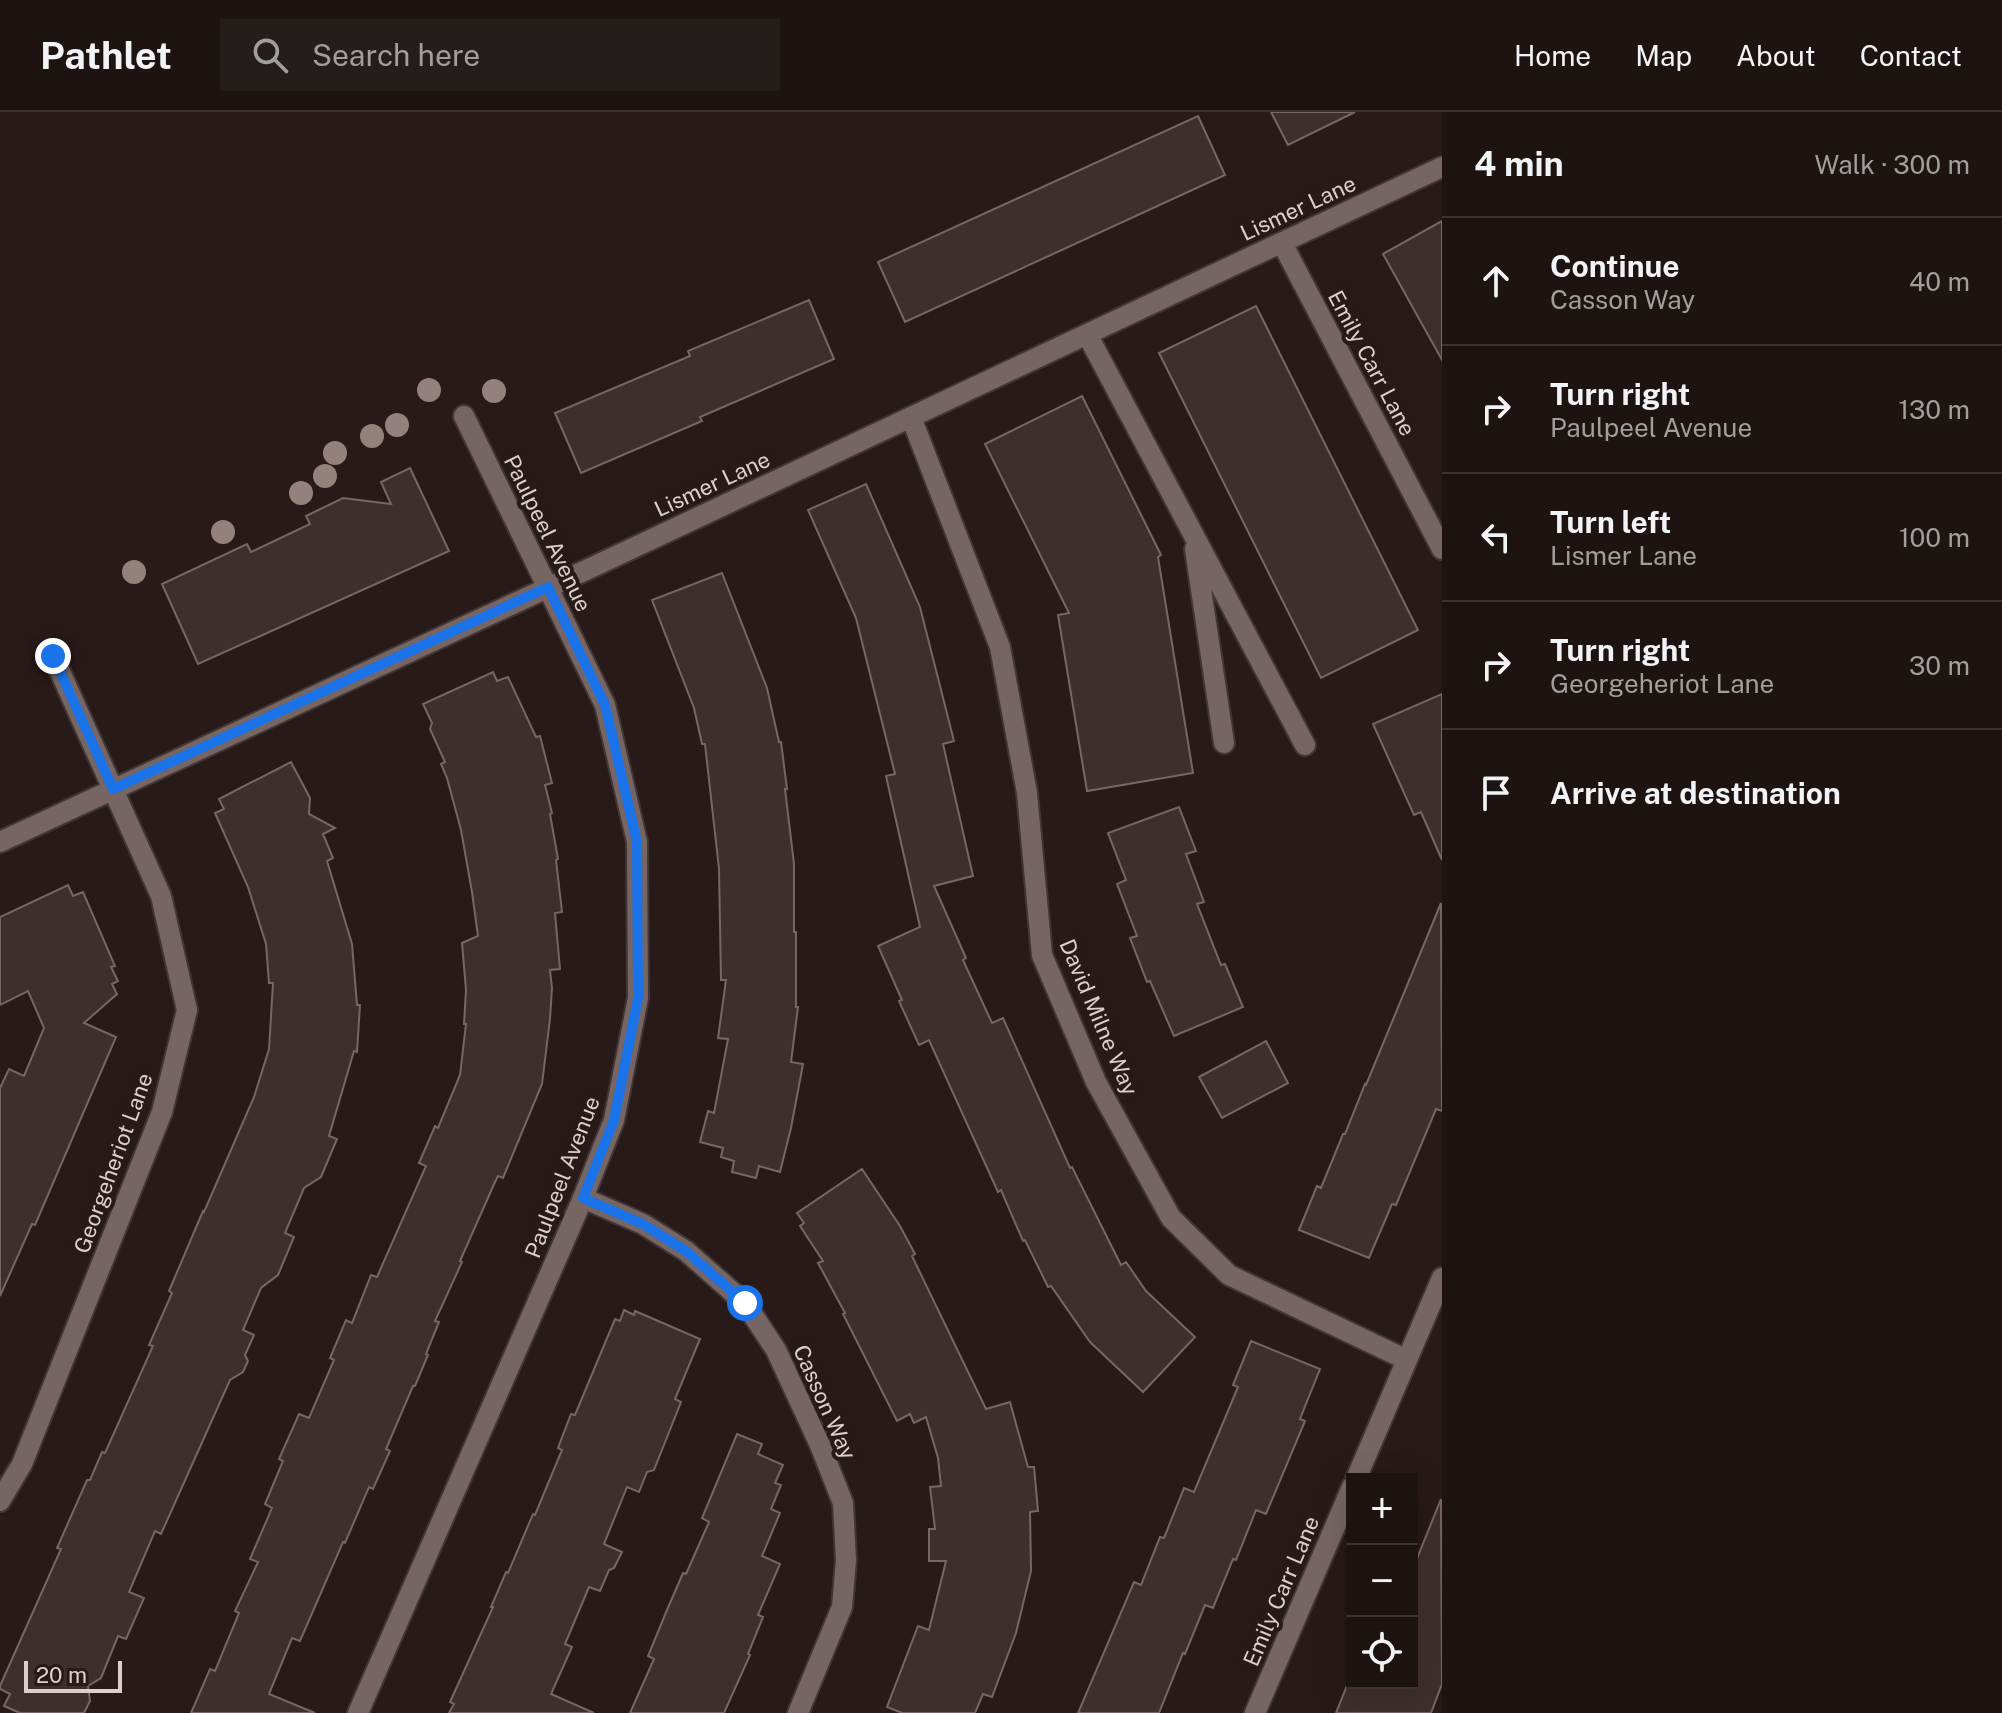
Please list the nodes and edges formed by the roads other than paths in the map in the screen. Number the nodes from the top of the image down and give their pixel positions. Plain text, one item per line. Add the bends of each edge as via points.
1 (1442, 167) edge
2 (1282, 243) junction
3 (1087, 334) junction
4 (464, 416) dead end
5 (911, 417) junction
6 (1192, 533) junction
7 (1442, 549) edge
8 (548, 587) junction
9 (53, 656) dead end
10 (1224, 743) dead end
11 (1305, 745) dead end
12 (113, 789) junction
13 (0, 842) edge
14 (583, 1198) junction
15 (1442, 1278) edge
16 (1407, 1360) junction
17 (1359, 1473) edge
18 (0, 1501) edge
19 (1346, 1501) edge
20 (358, 1713) edge
21 (798, 1713) edge
22 (1255, 1713) edge

1 - 2 street, Lismer Lane
2 - 3 street, Lismer Lane
2 - 7 street, Emily Carr Lane
3 - 5 street, Lismer Lane
3 - 6 street
4 - 8 street, Paulpeel Avenue
5 - 8 street, Lismer Lane
5 - 16 street, David Milne Way via 1000,647 1027,793 1042,955 1096,1082 1171,1218 1229,1275
6 - 10 street
6 - 11 street
8 - 12 street, Lismer Lane
8 - 14 street, Paulpeel Avenue via 605,705 637,842 638,998 614,1120
9 - 12 street, Georgeheriot Lane
12 - 13 street, Lismer Lane
12 - 18 street, Georgeheriot Lane via 161,896 187,1010 162,1112 22,1464
14 - 20 street, Paulpeel Avenue
14 - 21 street, Casson Way via 643,1224 686,1251 745,1303 776,1350 820,1445 843,1503 846,1560 842,1607
15 - 16 street
16 - 17 street
19 - 22 street, Emily Carr Lane

